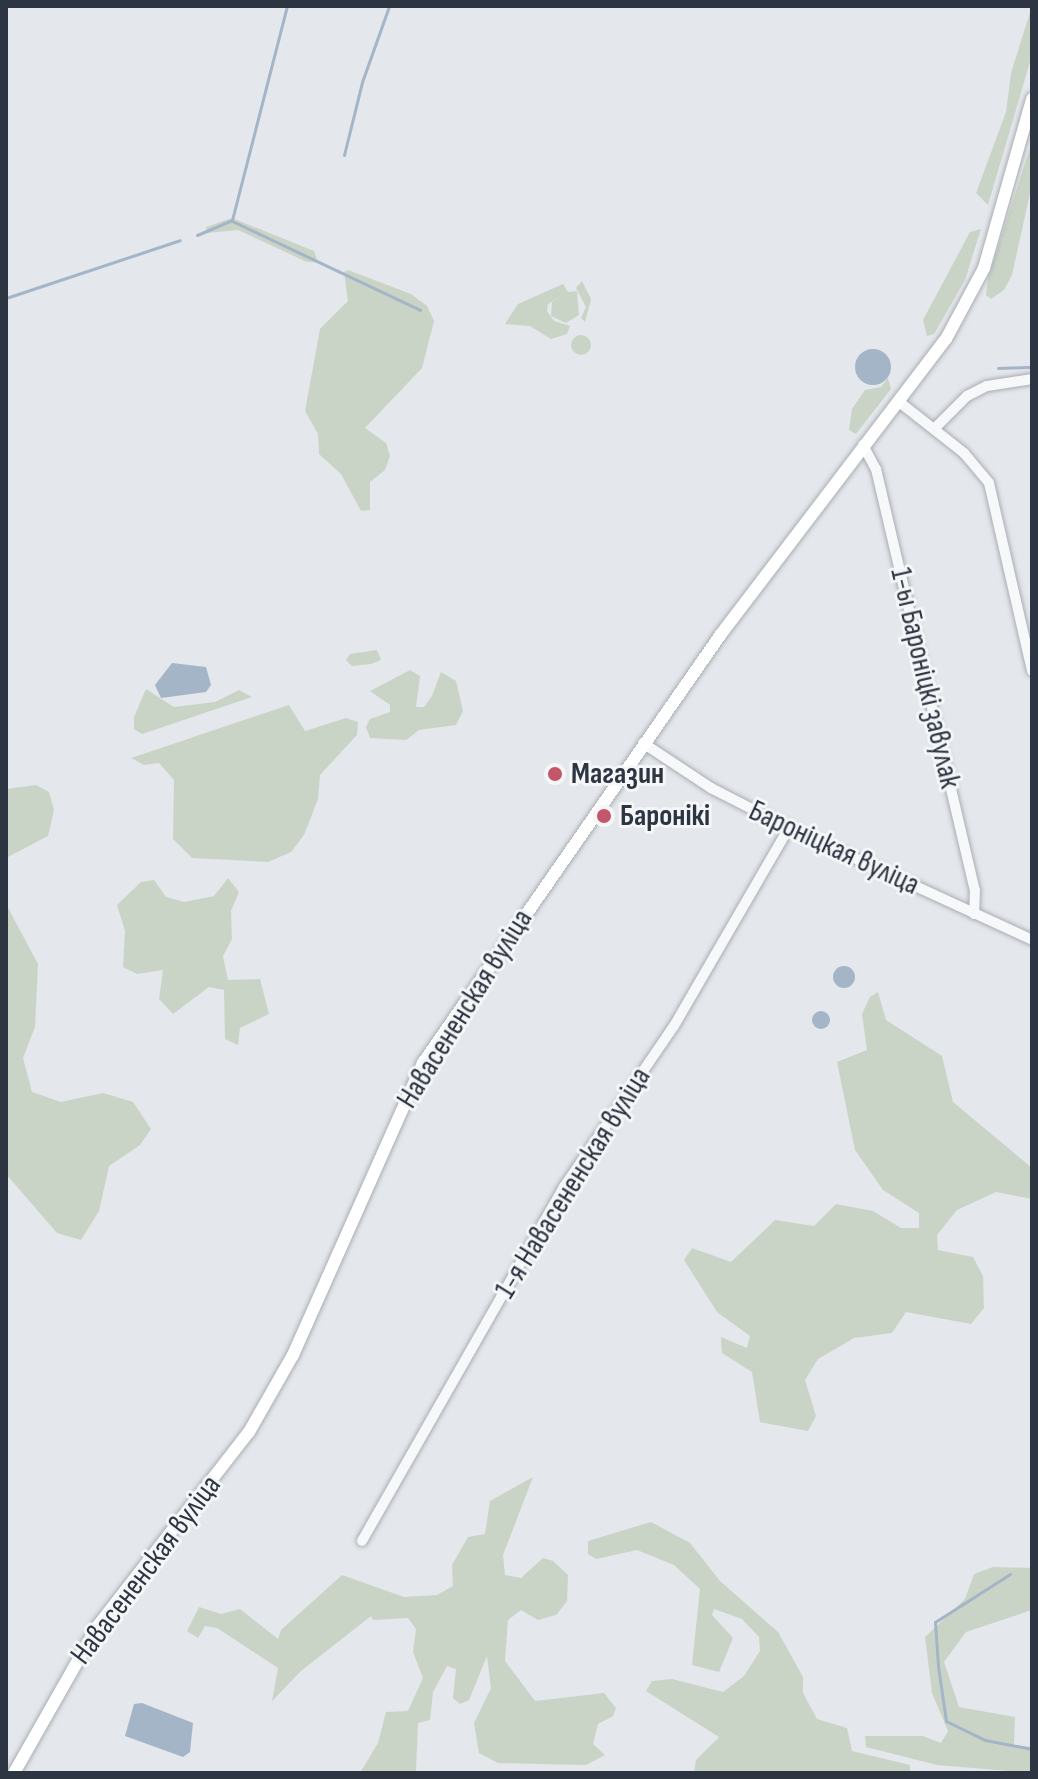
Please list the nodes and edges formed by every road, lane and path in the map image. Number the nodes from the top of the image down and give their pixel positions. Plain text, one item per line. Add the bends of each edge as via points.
1 (1032, 99) edge
2 (1032, 379) edge
3 (898, 401) junction
4 (934, 429) junction
5 (863, 445) junction
6 (1032, 671) edge
7 (643, 743) junction
8 (789, 828) junction
9 (974, 914) junction
10 (1032, 940) edge
11 (362, 1541) dead end
12 (14, 1773) edge

1 - 3 main road, Навасененская вуліца via 984,268 946,339
2 - 4 street via 987,386 967,396
3 - 4 street
3 - 5 main road, Навасененская вуліца
4 - 6 street via 989,483
5 - 7 main road, Навасененская вуліца
5 - 9 street, 1-ы Бароніцкі завулак via 883,499 975,890
7 - 8 street, Бароніцкая вуліца via 711,788
7 - 12 main road, Навасененская вуліца via 423,1063 293,1355 249,1432 97,1627
8 - 9 street, Бароніцкая вуліца
8 - 11 street, 1-я Навасененская вуліца via 674,1026 564,1187
9 - 10 street, Бароніцкая вуліца

